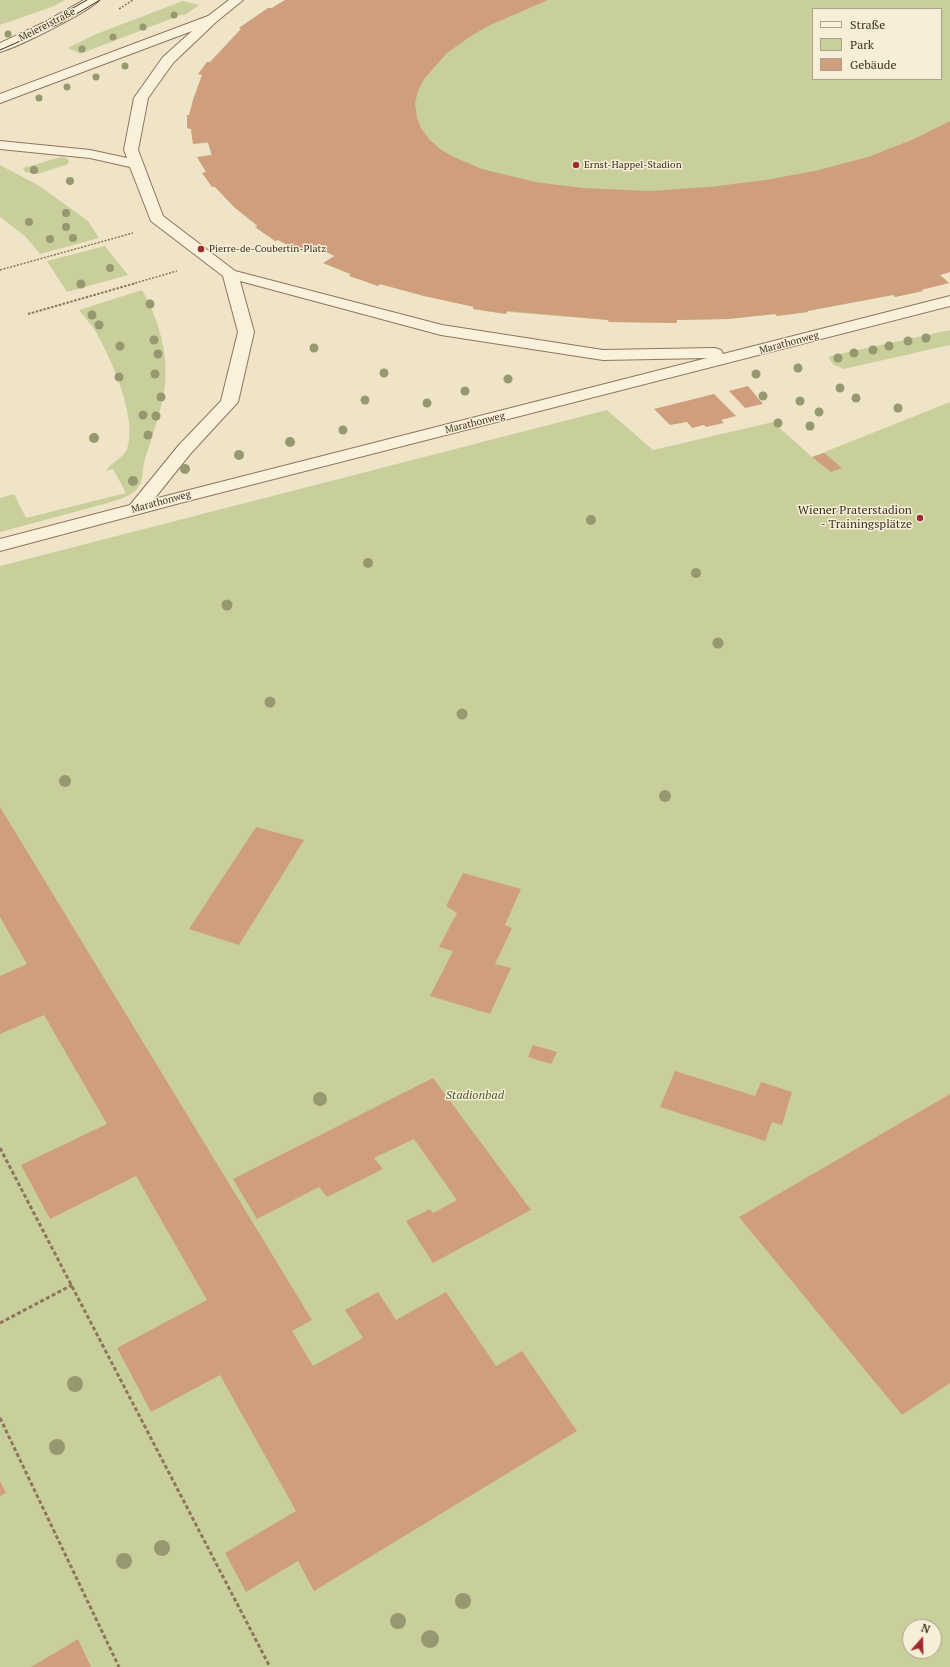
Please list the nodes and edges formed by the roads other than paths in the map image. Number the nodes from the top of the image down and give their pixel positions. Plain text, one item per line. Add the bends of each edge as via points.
1 (94, 0) edge
2 (237, 0) edge
3 (212, 19) junction
4 (0, 48) edge
5 (0, 99) edge
6 (0, 145) edge
7 (137, 164) junction
8 (230, 274) junction
9 (950, 301) edge
10 (752, 352) junction
11 (136, 509) junction
12 (0, 545) edge

1 - 4 street, Meiereistraße
2 - 3 street
3 - 5 street
3 - 7 street via 168,60 141,98 131,150
6 - 7 street via 90,154
7 - 8 street via 156,218
8 - 10 street via 442,330 603,355
8 - 11 street via 246,332 229,402 185,449
9 - 10 street, Marathonweg
10 - 11 street, Marathonweg
11 - 12 street, Marathonweg

